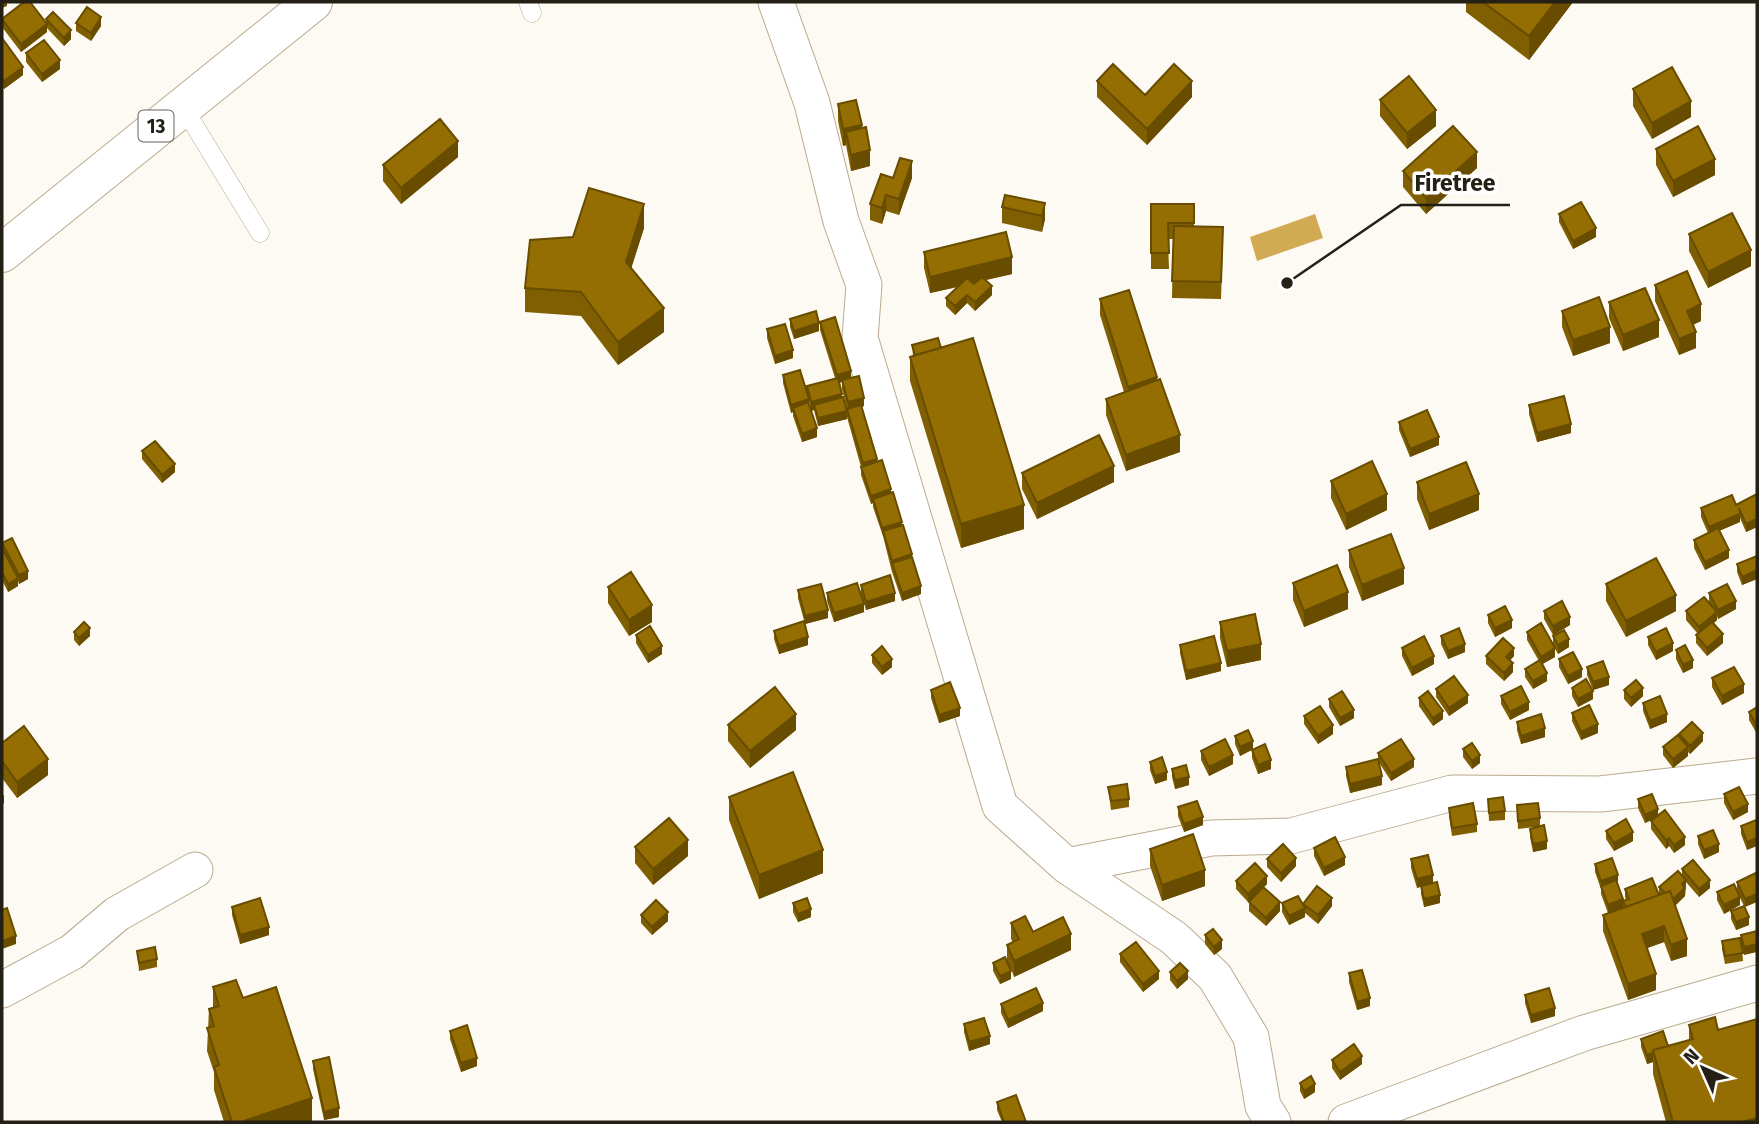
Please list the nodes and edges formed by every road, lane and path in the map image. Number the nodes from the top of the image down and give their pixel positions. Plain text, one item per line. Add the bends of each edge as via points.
1 (313, 2) edge
2 (776, 2) edge
3 (182, 105) junction
4 (260, 233) dead end
5 (2, 253) edge
6 (1757, 776) edge
7 (1067, 866) junction
8 (195, 870) dead end
9 (1757, 983) edge
10 (2, 990) edge
11 (1273, 1122) edge
12 (1346, 1122) edge

1 - 3 main road, 13
2 - 7 street via 812,103 841,221 864,285 860,338 1000,806
3 - 4 lane
3 - 5 main road, 13
6 - 7 street via 1600,794 1452,793 1291,836 1211,838
7 - 11 street via 1174,938 1215,977 1251,1037 1263,1106
8 - 10 street via 117,914 72,952
9 - 12 street via 1584,1033

